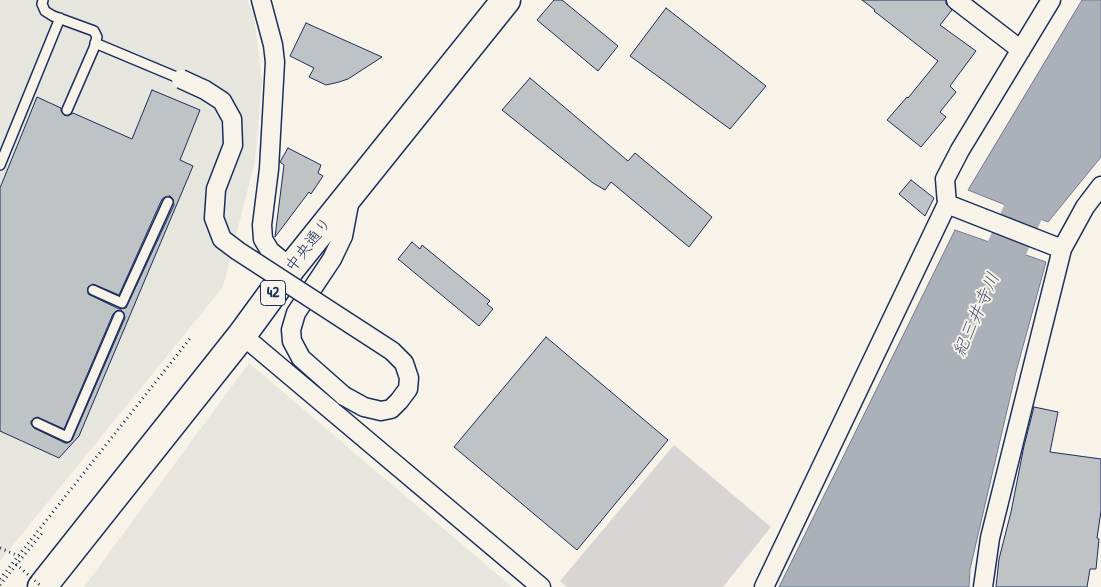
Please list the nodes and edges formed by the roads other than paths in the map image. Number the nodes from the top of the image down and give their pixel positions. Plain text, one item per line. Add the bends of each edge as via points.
1 (43, 0) edge
2 (261, 0) edge
3 (506, 0) edge
4 (956, 0) edge
5 (1051, 0) edge
6 (60, 18) junction
7 (95, 43) junction
8 (1021, 50) junction
9 (181, 79) joint
10 (67, 110) dead end
11 (0, 165) edge
12 (1101, 186) edge
13 (351, 193) junction
14 (168, 202) dead end
15 (953, 206) junction
16 (1055, 246) junction
17 (291, 268) junction
18 (93, 290) dead end
19 (119, 316) dead end
20 (242, 335) junction
21 (38, 423) dead end
22 (42, 587) edge
23 (541, 587) edge
24 (764, 587) edge
25 (983, 587) edge

1 - 6 lane via 44,11
2 - 17 street via 275,62 263,239 270,251
3 - 13 highway, 中央通り / 42
4 - 8 street
5 - 8 street
6 - 7 lane via 94,30
6 - 11 lane
7 - 9 lane
7 - 10 lane
8 - 15 street via 945,178
9 - 13 street, bridge via 222,101 232,119 232,145 216,189 214,218 222,239 238,251 392,351 404,363 409,378 408,390 391,408 380,410 364,407 344,396 300,358 292,340 296,313 332,259 343,236
12 - 16 street
13 - 17 highway, 中央通り / 42
14 - 18 lane via 122,303
15 - 16 street
15 - 24 street
16 - 25 street via 990,538
17 - 20 highway, 中央通り / 42
19 - 21 lane via 67,436
20 - 22 highway, 中央通り / 42
20 - 23 street

